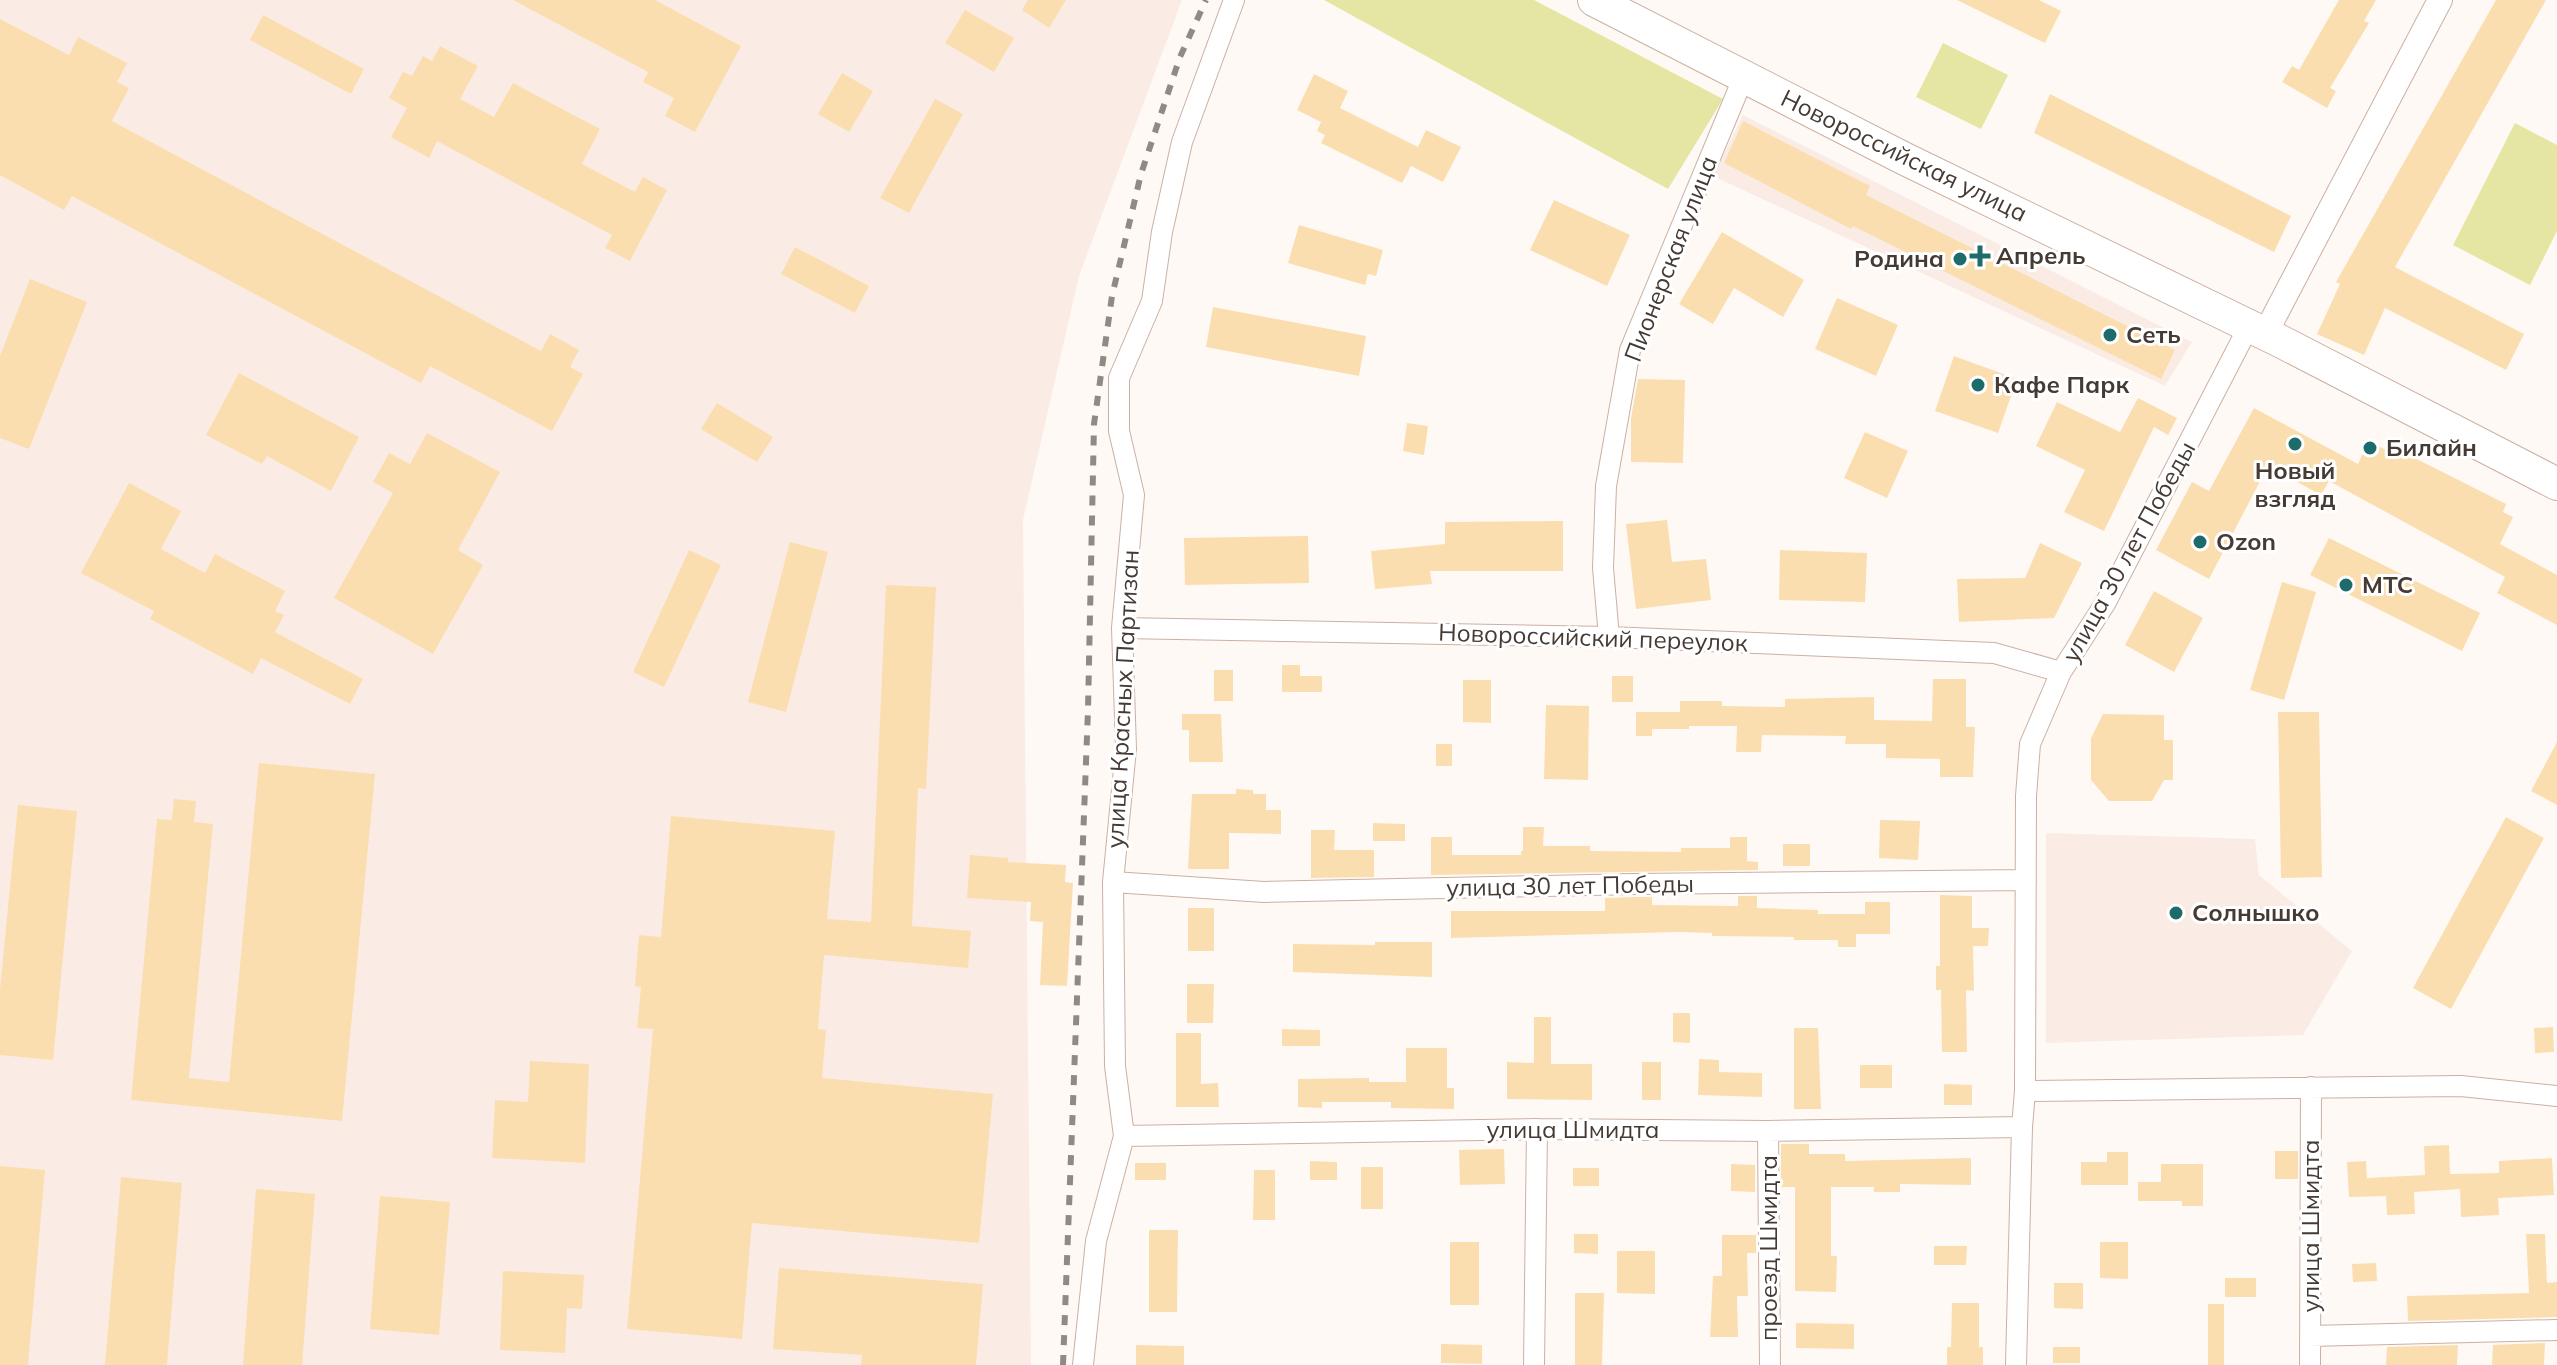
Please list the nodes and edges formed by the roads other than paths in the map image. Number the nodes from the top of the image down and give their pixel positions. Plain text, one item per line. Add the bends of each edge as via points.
1 (1234, 0) edge
2 (1594, 0) edge
3 (2440, 0) edge
4 (1744, 76) junction
5 (2257, 330) junction
6 (2557, 484) edge
7 (1122, 628) junction
8 (1609, 637) junction
9 (2061, 672) junction
10 (2026, 880) junction
11 (1113, 882) junction
12 (2311, 1087) junction
13 (2025, 1091) junction
14 (2557, 1096) edge
15 (2022, 1127) junction
16 (1537, 1129) junction
17 (1768, 1131) junction
18 (1124, 1136) junction
19 (2557, 1330) edge
20 (2310, 1336) junction
21 (1083, 1365) edge
22 (1534, 1365) edge
23 (1770, 1365) edge
24 (2016, 1365) edge
25 (2310, 1365) edge

1 - 7 street, улица Красных Партизан via 1182,142 1152,301 1119,378 1119,431 1134,495
2 - 4 main road, Новороссийская улица
3 - 5 street, улица 30 лет Победы
4 - 5 main road, Новороссийская улица
4 - 8 street, Пионерская улица via 1630,350 1606,486 1603,568
5 - 6 main road, Новороссийская улица
5 - 9 street, улица 30 лет Победы via 2106,602
7 - 8 street, Новороссийский переулок
7 - 11 street, улица Красных Партизан via 1126,749
8 - 9 street, Новороссийский переулок via 1994,653
9 - 10 street, улица 30 лет Победы via 2030,744
10 - 11 street, улица 30 лет Победы via 1264,892
10 - 13 street, улица 30 лет Победы
11 - 18 street, улица Красных Партизан via 1115,1066
12 - 13 street
12 - 14 street via 2461,1086
12 - 20 street, улица Шмидта
13 - 15 street, улица 30 лет Победы
15 - 17 street, улица Шмидта
15 - 24 street, улица 30 лет Победы
16 - 17 street, улица Шмидта
16 - 18 street, улица Шмидта
16 - 22 street
17 - 23 street, проезд Шмидта
18 - 21 street, улица Красных Партизан via 1096,1241
19 - 20 street
20 - 25 street, улица Шмидта

